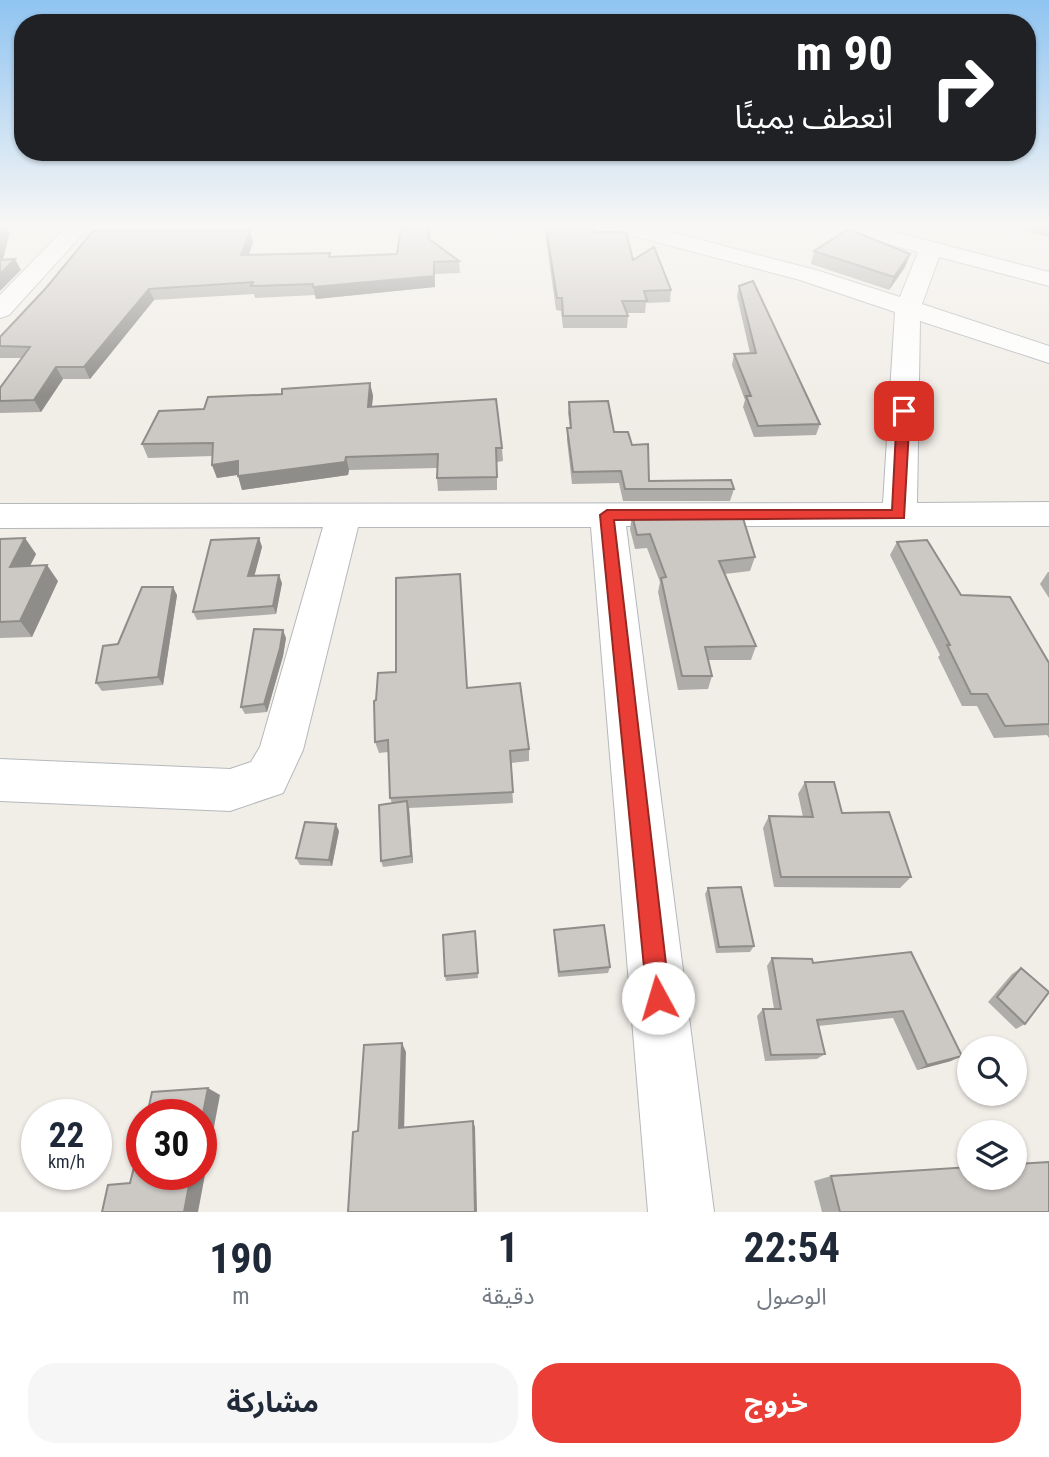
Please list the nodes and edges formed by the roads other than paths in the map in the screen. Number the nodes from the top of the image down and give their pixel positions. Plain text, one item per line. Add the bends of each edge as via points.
1 (25, 284) edge
2 (834, 284) edge
3 (917, 284) edge
4 (908, 308) junction
5 (0, 310) edge
6 (1049, 355) edge
7 (899, 514) junction
8 (1049, 514) edge
9 (344, 515) junction
10 (607, 515) junction
11 (0, 516) edge
12 (0, 780) edge
13 (681, 1212) edge

1 - 5 street
2 - 4 street
3 - 4 street
4 - 6 street
4 - 7 street
7 - 8 street
7 - 10 street
9 - 10 street
9 - 11 street
9 - 12 street via 281,750 267,778 230,790
10 - 13 street

